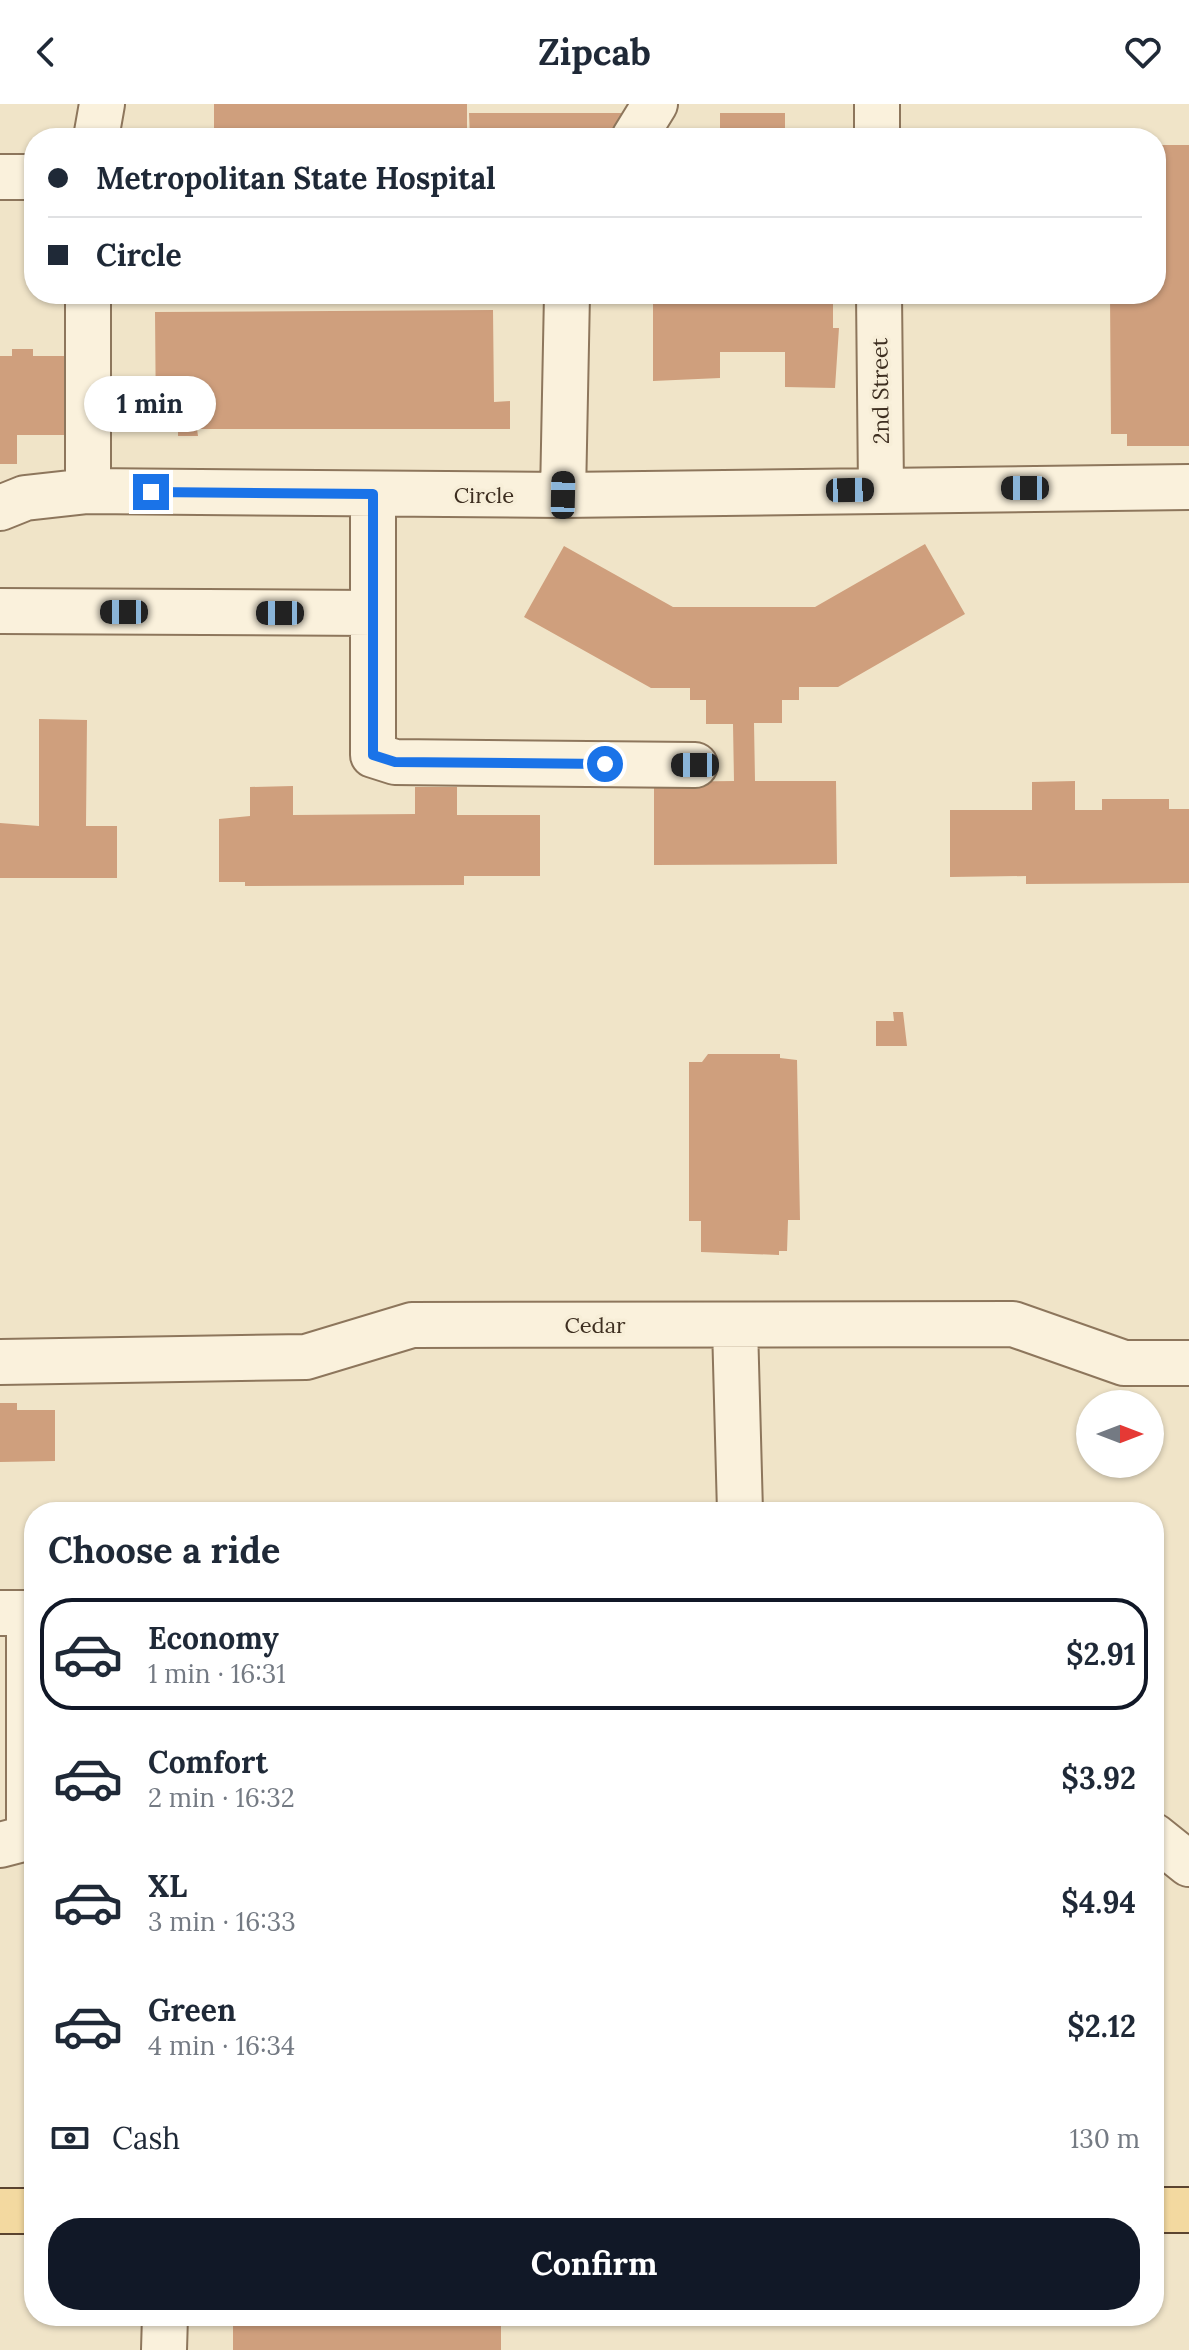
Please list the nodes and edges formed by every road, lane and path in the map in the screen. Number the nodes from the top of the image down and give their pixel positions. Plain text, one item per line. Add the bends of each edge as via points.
1 (102, 104) edge
2 (655, 104) edge
3 (877, 104) edge
4 (98, 128) edge
5 (640, 128) edge
6 (877, 128) edge
7 (0, 177) edge
8 (24, 177) edge
9 (88, 304) edge
10 (567, 304) edge
11 (879, 304) edge
12 (1189, 487) edge
13 (881, 489) junction
14 (88, 491) junction
15 (373, 494) junction
16 (563, 495) junction
17 (0, 508) edge
18 (0, 611) edge
19 (373, 613) junction
20 (695, 765) dead end
21 (735, 1326) junction
22 (0, 1362) edge
23 (1189, 1363) edge
24 (740, 1502) edge
25 (14, 1613) edge
26 (14, 1698) edge
27 (14, 1780) edge
28 (24, 1825) edge
29 (24, 1839) edge
30 (1164, 1844) edge
31 (0, 1845) edge
32 (1189, 1864) edge
33 (1164, 2210) edge
34 (1189, 2210) edge
35 (0, 2211) edge
36 (24, 2211) edge
37 (165, 2326) edge
38 (164, 2350) edge

1 - 4 street
2 - 5 street
3 - 6 street
7 - 8 street
9 - 14 street
10 - 16 street
11 - 13 street, 2nd Street
12 - 13 street, Circle
13 - 16 street, Circle
14 - 15 street, Circle
14 - 17 street, Circle via 25,498
15 - 16 street, Circle
15 - 19 street
18 - 19 street
19 - 20 street via 373,755 395,762
21 - 22 street, Cedar via 412,1325 306,1357
21 - 23 street, Cedar via 1013,1324 1124,1363
21 - 24 street
25 - 26 street
26 - 27 street
27 - 28 street
29 - 31 street
30 - 32 street
33 - 34 main road
35 - 36 main road
37 - 38 street

